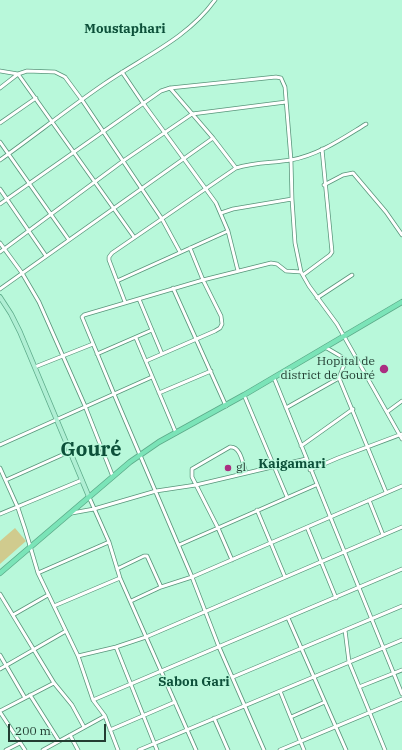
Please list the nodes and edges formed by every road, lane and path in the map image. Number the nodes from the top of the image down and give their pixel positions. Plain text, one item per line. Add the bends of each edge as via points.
1 (215, 0) edge
2 (0, 71) edge
3 (122, 72) junction
4 (18, 74) junction
5 (0, 88) edge
6 (170, 88) junction
7 (36, 98) junction
8 (82, 100) junction
9 (286, 102) junction
10 (143, 103) junction
11 (192, 114) junction
12 (53, 122) junction
13 (0, 123) edge
14 (366, 124) dead end
15 (103, 131) junction
16 (164, 133) junction
17 (214, 138) junction
18 (0, 142) edge
19 (322, 149) junction
20 (74, 152) junction
21 (8, 154) junction
22 (184, 159) junction
23 (0, 160) edge
24 (291, 160) junction
25 (123, 161) junction
26 (236, 168) junction
27 (95, 182) junction
28 (28, 184) junction
29 (324, 185) junction
30 (141, 188) junction
31 (0, 189) edge
32 (206, 189) junction
33 (6, 199) junction
34 (292, 199) junction
35 (0, 204) edge
36 (113, 208) junction
37 (221, 213) junction
38 (50, 214) junction
39 (162, 219) junction
40 (28, 231) junction
41 (228, 231) junction
42 (402, 235) edge
43 (134, 238) junction
44 (68, 240) junction
45 (0, 243) edge
46 (190, 248) junction
47 (4, 249) junction
48 (0, 252) edge
49 (180, 252) junction
50 (46, 256) junction
51 (238, 271) junction
52 (301, 272) junction
53 (22, 273) junction
54 (352, 275) dead end
55 (303, 276) junction
56 (203, 280) junction
57 (117, 281) junction
58 (173, 288) junction
59 (0, 289) edge
60 (0, 297) edge
61 (139, 298) junction
62 (317, 298) junction
63 (125, 302) junction
64 (402, 302) edge
65 (152, 330) junction
66 (343, 337) junction
67 (136, 338) junction
68 (197, 339) junction
69 (93, 344) junction
70 (325, 347) junction
71 (97, 354) junction
72 (162, 354) junction
73 (63, 357) junction
74 (146, 361) junction
75 (35, 367) junction
76 (211, 371) junction
77 (152, 377) junction
78 (274, 378) junction
79 (338, 378) junction
80 (159, 393) junction
81 (114, 394) junction
82 (244, 395) junction
83 (402, 401) edge
84 (85, 406) junction
85 (226, 406) junction
86 (286, 408) junction
87 (353, 410) junction
88 (387, 412) junction
89 (57, 420) junction
90 (176, 433) junction
91 (401, 436) edge
92 (0, 445) edge
93 (301, 446) junction
94 (368, 447) junction
95 (107, 449) dead end
96 (71, 451) junction
97 (103, 451) junction
98 (140, 455) junction
99 (306, 459) junction
100 (274, 467) junction
101 (0, 468) edge
102 (310, 470) junction
103 (246, 473) junction
104 (114, 477) junction
105 (6, 480) junction
106 (82, 480) junction
107 (196, 484) junction
108 (316, 485) junction
109 (402, 486) edge
110 (156, 491) junction
111 (386, 492) junction
112 (89, 497) junction
113 (287, 497) junction
114 (370, 500) junction
115 (18, 508) junction
116 (94, 509) junction
117 (257, 510) junction
118 (70, 513) junction
119 (0, 514) edge
120 (330, 517) junction
121 (307, 527) junction
122 (402, 527) edge
123 (218, 528) junction
124 (383, 535) junction
125 (109, 542) junction
126 (271, 543) junction
127 (179, 545) junction
128 (31, 547) junction
129 (345, 551) junction
130 (232, 560) junction
131 (322, 561) junction
132 (117, 568) junction
133 (402, 569) edge
134 (0, 573) edge
135 (38, 573) junction
136 (192, 577) junction
137 (285, 577) junction
138 (120, 578) junction
139 (161, 587) junction
140 (360, 588) junction
141 (0, 594) edge
142 (48, 595) junction
143 (336, 598) junction
144 (131, 601) junction
145 (54, 606) junction
146 (402, 606) edge
147 (205, 611) junction
148 (13, 615) junction
149 (288, 618) junction
150 (372, 618) junction
151 (345, 630) junction
152 (66, 631) junction
153 (146, 637) junction
154 (402, 640) edge
155 (116, 647) junction
156 (219, 647) junction
157 (384, 647) junction
158 (301, 648) junction
159 (34, 650) junction
160 (0, 655) edge
161 (78, 656) junction
162 (349, 662) junction
163 (6, 665) junction
164 (0, 669) edge
165 (162, 670) junction
166 (402, 670) edge
167 (394, 673) junction
168 (233, 677) junction
169 (314, 677) junction
170 (54, 683) junction
171 (131, 683) junction
172 (359, 687) junction
173 (280, 691) junction
174 (402, 694) edge
175 (30, 695) junction
176 (25, 698) junction
177 (402, 699) edge
178 (93, 700) junction
179 (175, 702) junction
180 (325, 702) junction
181 (245, 705) junction
182 (0, 712) edge
183 (369, 713) junction
184 (105, 716) junction
185 (143, 716) junction
186 (290, 717) junction
187 (214, 718) junction
188 (336, 726) junction
189 (84, 727) junction
190 (187, 729) junction
191 (110, 730) junction
192 (70, 735) junction
193 (59, 741) junction
194 (300, 742) junction
195 (20, 743) junction
196 (155, 743) junction
197 (6, 750) edge
198 (25, 750) edge
199 (43, 750) edge
200 (78, 750) edge
201 (118, 750) edge
202 (139, 750) edge
203 (157, 750) edge
204 (196, 750) edge
205 (228, 750) edge
206 (264, 750) edge
207 (280, 750) edge
208 (304, 750) edge
209 (346, 750) edge
210 (385, 750) edge

1 - 3 street via 204,15 178,37
2 - 4 street
3 - 8 street
3 - 10 street
4 - 5 street
4 - 7 street
4 - 8 street via 39,70 61,73
6 - 9 street via 276,77 283,81
6 - 10 street
6 - 11 street
7 - 12 street
7 - 13 street
8 - 12 street
8 - 15 street
9 - 11 street
9 - 24 street
10 - 15 street
10 - 16 street
11 - 16 street
11 - 17 street
12 - 20 street
12 - 21 street
14 - 19 street
15 - 20 street
15 - 25 street
16 - 22 street
16 - 25 street
17 - 22 street
17 - 26 street
18 - 21 street
19 - 24 street
19 - 29 street
20 - 27 street
20 - 28 street
21 - 23 street
21 - 28 street
22 - 30 street
22 - 32 street
24 - 26 street
24 - 34 street
25 - 27 street
25 - 30 street
26 - 32 street
27 - 36 street
27 - 38 street
28 - 33 street
28 - 38 street
29 - 42 street via 353,173
29 - 55 street via 332,252
30 - 36 street
30 - 39 street
31 - 33 street
32 - 37 street
32 - 39 street
33 - 35 street
33 - 40 street
34 - 37 street
34 - 52 street via 295,243
36 - 43 street
36 - 44 street
37 - 41 street
38 - 40 street
38 - 44 street
39 - 43 street
39 - 49 street
40 - 47 street
40 - 50 street
41 - 46 street
41 - 51 street
43 - 57 street via 109,257
44 - 50 street
45 - 47 street
46 - 49 street
46 - 56 street
47 - 48 street
47 - 53 street
49 - 57 street
50 - 53 street
51 - 52 street via 274,263 286,271
51 - 56 street
52 - 55 street
53 - 59 street
53 - 73 street
54 - 62 street
55 - 62 street
56 - 58 street
56 - 68 street via 221,316 222,324 216,331
57 - 63 street
58 - 61 street
58 - 68 street
60 - 75 main road via 15,321
61 - 63 street
61 - 65 street
62 - 66 street via 337,324
63 - 69 street via 84,314 82,319
64 - 66 highway
65 - 67 street
65 - 72 street
66 - 70 highway
66 - 88 street
67 - 71 street
67 - 74 street
68 - 72 street
68 - 76 street
69 - 71 street
69 - 73 street
70 - 78 highway
70 - 79 street via 342,357 344,365
71 - 81 street
72 - 74 street
73 - 75 street
73 - 84 street
74 - 77 street
75 - 89 main road
76 - 80 street
76 - 85 street
77 - 80 street
77 - 81 street
78 - 82 highway
78 - 86 street
79 - 86 street
79 - 87 street
80 - 90 street
81 - 84 street
81 - 98 street
82 - 85 highway
82 - 100 street
83 - 88 street
84 - 89 street
84 - 97 street
85 - 90 highway
86 - 93 street
87 - 93 street
87 - 94 street
88 - 91 street
89 - 92 street
89 - 96 main road
90 - 98 highway
91 - 94 street
93 - 99 street
94 - 102 street
94 - 111 street
95 - 97 street
96 - 105 street
96 - 106 main road
97 - 104 street
98 - 104 highway
98 - 110 street
99 - 100 street
99 - 102 street
100 - 103 street
100 - 113 street
101 - 105 street
102 - 108 street
103 - 107 street
103 - 107 street via 239,452 236,448 230,447 192,469 192,477
104 - 112 highway
105 - 115 street
106 - 112 main road
106 - 115 street
107 - 110 street
107 - 123 street
108 - 113 street
108 - 120 street
109 - 111 street
110 - 116 street
110 - 127 street
111 - 114 street
112 - 116 street
112 - 118 highway
113 - 117 street
114 - 120 street
114 - 124 street
115 - 119 street
115 - 128 street
116 - 118 street
116 - 125 street
117 - 123 street
117 - 126 street
118 - 128 highway
120 - 121 street
120 - 129 street
121 - 126 street
121 - 131 street
122 - 124 street
123 - 127 street
123 - 130 street
124 - 129 street
125 - 132 street
125 - 135 street
126 - 130 street
126 - 137 street
127 - 136 street
128 - 134 highway
128 - 135 street
129 - 131 street
129 - 140 street
130 - 136 street
131 - 137 street
131 - 143 street
132 - 138 street
132 - 139 street via 147,556
133 - 140 street
135 - 142 street
136 - 139 street
136 - 147 street
137 - 147 street
138 - 144 street
138 - 145 street
139 - 144 street
140 - 143 street
140 - 150 street
141 - 148 street
142 - 145 street
142 - 148 street
143 - 149 street
144 - 153 street
145 - 152 street
146 - 150 street
147 - 153 street
147 - 156 street
148 - 159 street
149 - 156 street
149 - 158 street
150 - 151 street
150 - 157 street
151 - 158 street
151 - 162 street
152 - 159 street
152 - 161 street
153 - 155 street
153 - 165 street
154 - 157 street
155 - 161 street
155 - 171 street
156 - 165 street
156 - 168 street
157 - 162 street
157 - 167 street
158 - 168 street
158 - 169 street
159 - 163 street
159 - 170 street
160 - 163 street
161 - 178 street
162 - 169 street
162 - 172 street
163 - 164 street
163 - 176 street
165 - 171 street
165 - 179 street
166 - 167 street
167 - 172 street
167 - 174 street
168 - 181 street
169 - 173 street
169 - 180 street
170 - 175 street
170 - 189 street via 72,705
171 - 178 street
171 - 185 street
172 - 183 street
173 - 181 street
173 - 186 street
175 - 176 street
175 - 193 street
176 - 182 street
177 - 183 street
178 - 184 street
179 - 185 street
179 - 190 street
180 - 186 street
180 - 188 street
181 - 187 street
181 - 206 street
182 - 195 street
183 - 188 street
183 - 210 street
184 - 189 street
184 - 191 street
185 - 191 street
185 - 196 street
186 - 194 street
187 - 190 street
187 - 205 street
188 - 194 street
188 - 209 street
189 - 192 street
190 - 196 street
190 - 204 street
191 - 201 street
192 - 193 street
192 - 200 street
193 - 199 street
194 - 207 street
194 - 208 street
195 - 197 street
195 - 198 street
196 - 202 street
196 - 203 street

